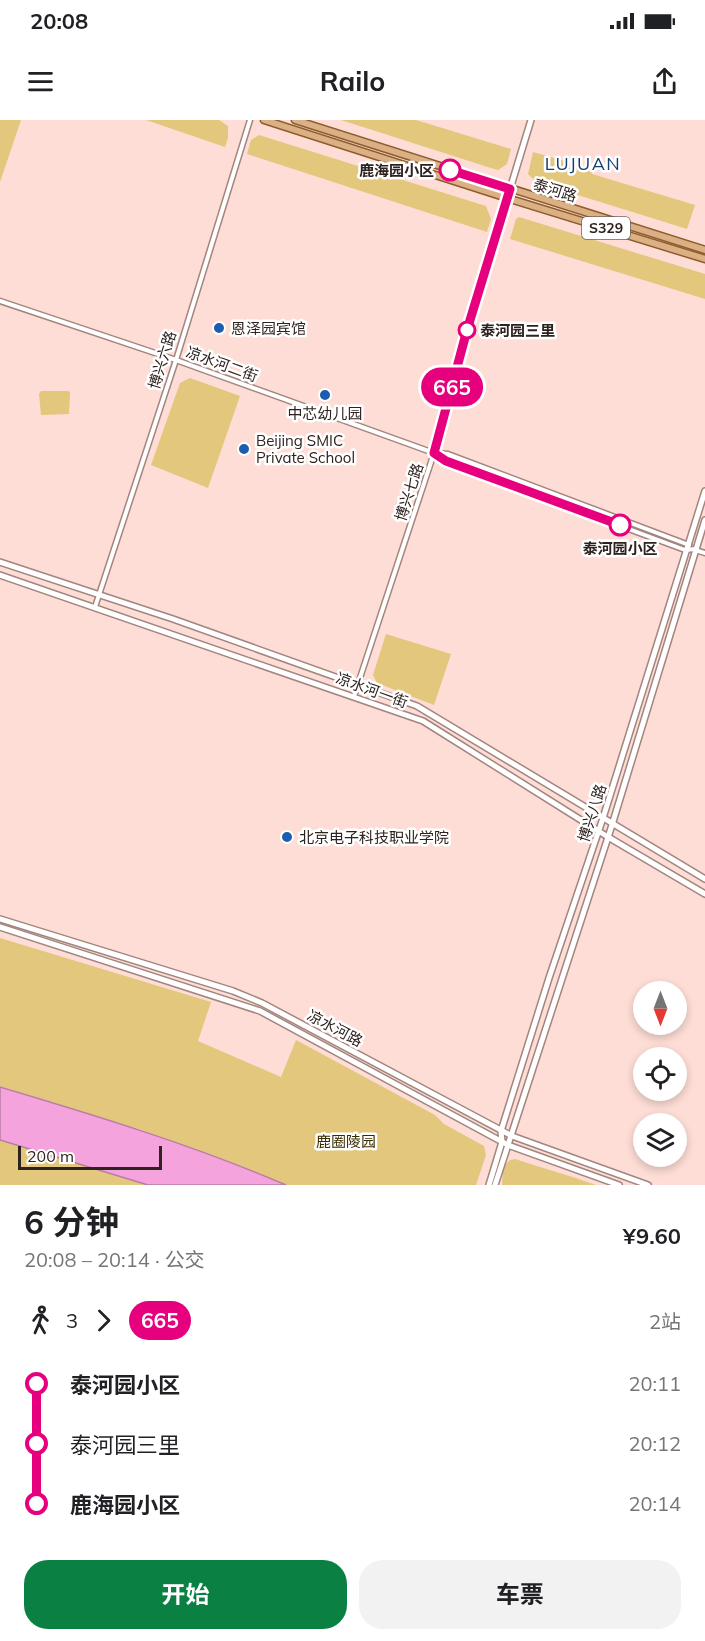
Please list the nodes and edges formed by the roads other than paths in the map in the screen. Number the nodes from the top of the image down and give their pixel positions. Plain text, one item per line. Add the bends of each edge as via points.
1 (250, 120) edge
2 (264, 120) edge
3 (295, 120) edge
4 (531, 120) edge
5 (510, 189) junction
6 (507, 198) junction
7 (705, 250) edge
8 (705, 259) edge
9 (0, 301) edge
10 (176, 360) junction
11 (434, 453) junction
12 (705, 491) edge
13 (705, 520) edge
14 (686, 547) junction
15 (694, 549) junction
16 (705, 553) edge
17 (0, 562) edge
18 (0, 575) edge
19 (99, 595) junction
20 (95, 607) junction
21 (358, 684) junction
22 (383, 693) junction
23 (354, 696) junction
24 (377, 705) junction
25 (603, 818) junction
26 (612, 825) junction
27 (599, 831) junction
28 (608, 837) junction
29 (705, 879) edge
30 (705, 894) edge
31 (0, 919) edge
32 (0, 927) edge
33 (501, 1131) junction
34 (512, 1136) junction
35 (502, 1142) junction
36 (508, 1145) junction
37 (489, 1185) edge
38 (495, 1185) edge
39 (619, 1185) edge
40 (648, 1185) edge

1 - 10 street, 博兴六路
2 - 6 main road, 泰河路 / S329
3 - 5 main road, 泰河路 / S329
4 - 5 main road, 博兴七路
5 - 6 street, 博兴七路
5 - 7 main road, 泰河路 / S329
6 - 8 main road, 泰河路 / S329
6 - 11 street, 博兴七路
9 - 10 street, 凉水河二街
10 - 11 street, 凉水河二街
10 - 19 street, 博兴六路
11 - 14 street, 凉水河二街 via 448,454
11 - 21 street, 博兴七路
12 - 14 main road, 博兴八路
13 - 15 main road, 博兴八路
14 - 15 street, 凉水河二街
14 - 25 main road, 博兴八路
15 - 16 street, 凉水河二街
15 - 26 main road, 博兴八路
17 - 19 main road, 凉水河一街
18 - 20 main road, 凉水河一街
19 - 20 street, 博兴六路
19 - 21 main road, 凉水河一街
20 - 23 main road, 凉水河一街
21 - 22 main road, 凉水河一街
21 - 23 street, 博兴七路
22 - 24 main road via 376,697
22 - 25 main road, 凉水河一街 via 432,713
23 - 24 main road, 凉水河一街
24 - 27 main road, 凉水河一街 via 423,721
25 - 26 main road, 凉水河一街
25 - 27 main road, 博兴八路
26 - 28 main road, 博兴八路
26 - 29 main road, 凉水河一街
27 - 28 main road, 凉水河一街
27 - 33 main road, 博兴八路
28 - 30 main road, 凉水河一街
28 - 34 main road, 博兴八路
31 - 33 main road, 凉水河路 via 262,1003
32 - 35 main road, 凉水河路 via 260,1011
33 - 34 main road, 凉水河路
33 - 35 main road, 博兴八路
34 - 36 main road, 博兴八路
34 - 40 main road, 凉水河路
35 - 36 main road, 凉水河路
35 - 37 main road
36 - 38 main road, 博兴八路
36 - 39 main road, 凉水河路

